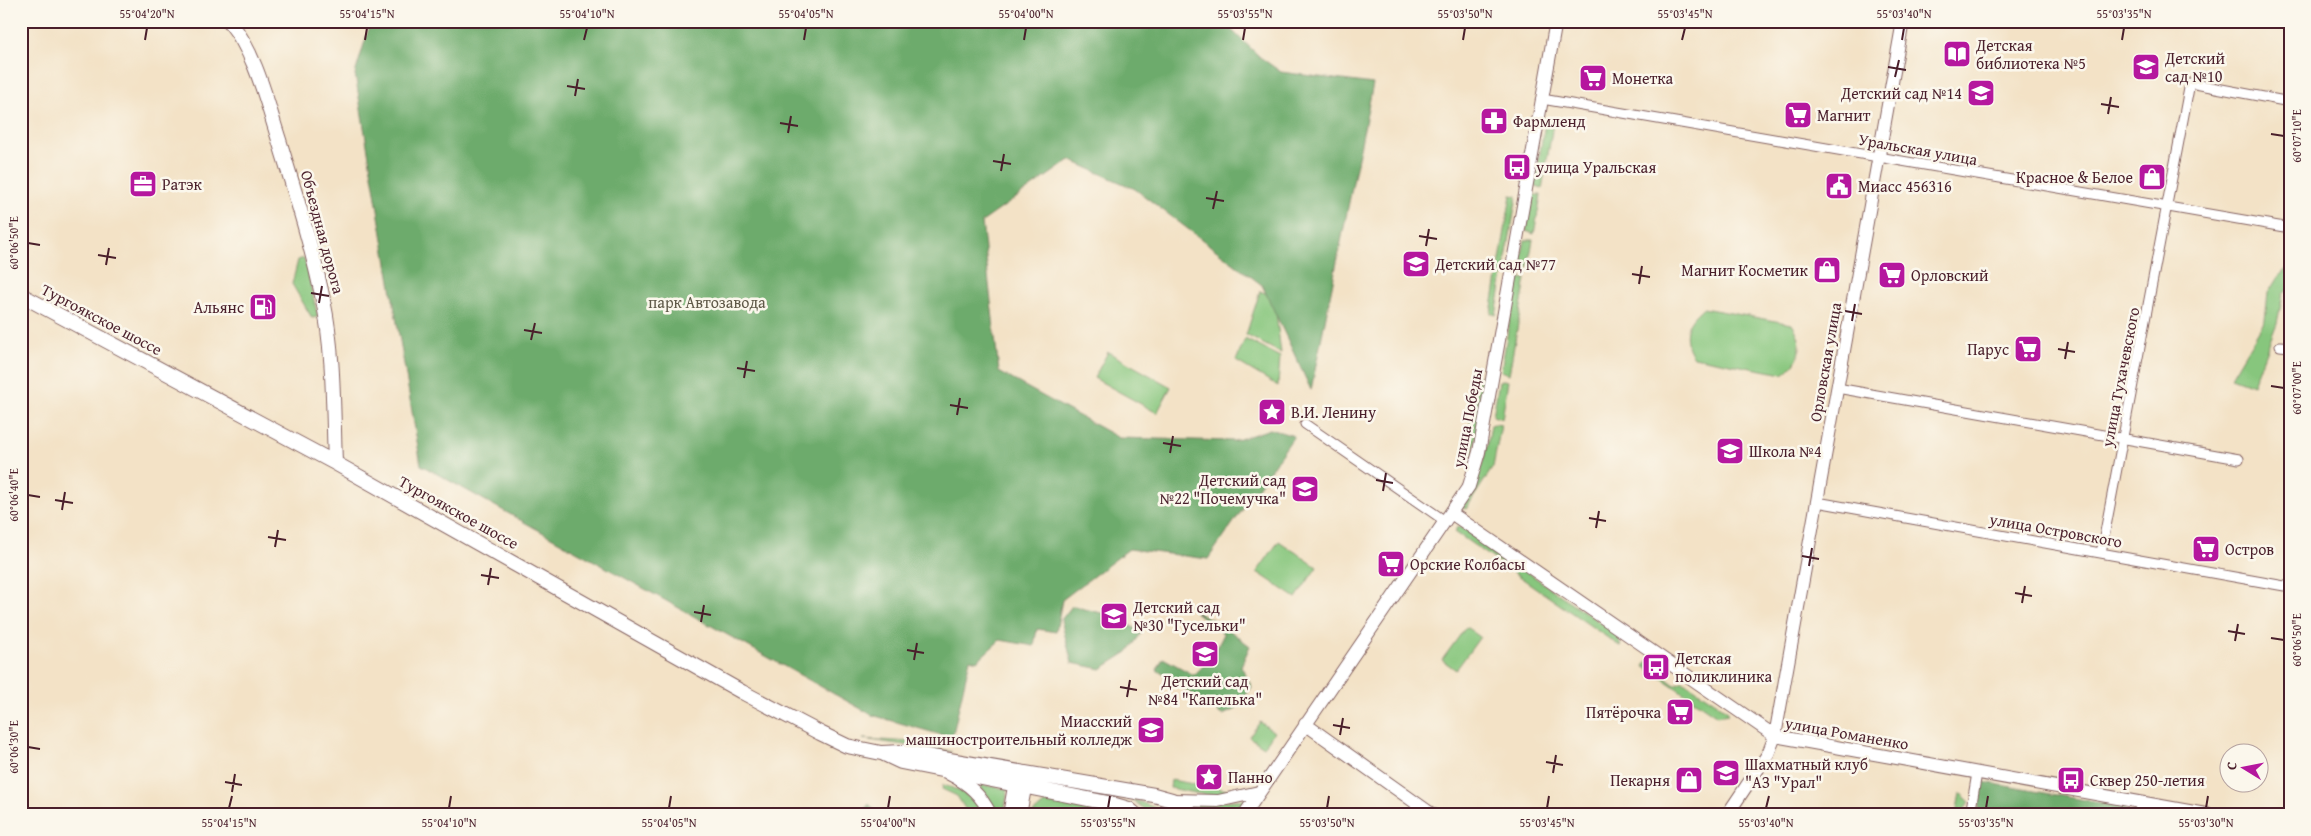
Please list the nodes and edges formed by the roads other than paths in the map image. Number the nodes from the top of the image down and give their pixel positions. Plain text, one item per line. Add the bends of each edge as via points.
1 (229, 21) edge
2 (1556, 21) edge
3 (1903, 21) edge
4 (1542, 99) junction
5 (2290, 102) edge
6 (1878, 157) junction
7 (2167, 207) junction
8 (2290, 228) edge
9 (21, 296) edge
10 (2280, 346) dead end
11 (2290, 347) edge
12 (1837, 388) junction
13 (1305, 424) dead end
14 (2123, 439) junction
15 (2239, 459) dead end
16 (335, 462) junction
17 (1817, 502) junction
18 (1448, 516) junction
19 (2101, 553) junction
20 (2290, 587) edge
21 (1305, 724) junction
22 (1775, 736) junction
23 (881, 753) junction
24 (942, 770) junction
25 (1977, 773) junction
26 (1021, 779) junction
27 (1259, 792) junction
28 (1172, 800) junction
29 (2141, 802) junction
30 (991, 815) edge
31 (1009, 815) edge
32 (1020, 815) edge
33 (1136, 815) edge
34 (1193, 815) edge
35 (1244, 815) edge
36 (1433, 815) edge
37 (1727, 815) edge
38 (1970, 815) edge
39 (2138, 815) edge
40 (2211, 815) edge

1 - 16 main road, Объездная дорога via 247,50 264,94 308,234 328,333
2 - 4 street, улица Победы
3 - 6 street, Орловская улица
4 - 6 street, Уральская улица
4 - 18 street, улица Победы via 1477,461 1469,486
5 - 7 street, улица Тухачевского via 2190,83
6 - 7 street, Уральская улица
6 - 12 street, Орловская улица
7 - 8 street, Уральская улица
7 - 14 street, улица Тухачевского
9 - 16 main road, Тургоякское шоссе
10 - 11 street
12 - 14 street
12 - 17 street, Орловская улица
13 - 18 street, улица Романенко
14 - 15 street
14 - 19 street, улица Тухачевского
16 - 23 main road, Тургоякское шоссе via 759,701 847,746
17 - 19 street, улица Островского
17 - 22 street, Орловская улица
18 - 21 street, улица Победы
18 - 22 street, улица Романенко
19 - 20 street, улица Островского
21 - 27 street, улица Победы
21 - 36 street
22 - 25 street, улица Романенко
22 - 37 street, Орловская улица via 1768,754
23 - 24 main road, Тургоякское шоссе via 901,762
23 - 26 main road, Тургоякское шоссе via 903,752
24 - 26 main road, Тургоякское шоссе
24 - 30 street via 964,781 982,798
25 - 29 street, улица Романенко
25 - 38 street
26 - 28 main road
26 - 31 street
26 - 32 street
26 - 33 main road via 1129,809
27 - 28 street via 1218,801
27 - 35 street, улица Победы
28 - 34 main road
29 - 39 street
29 - 40 street, улица Романенко

